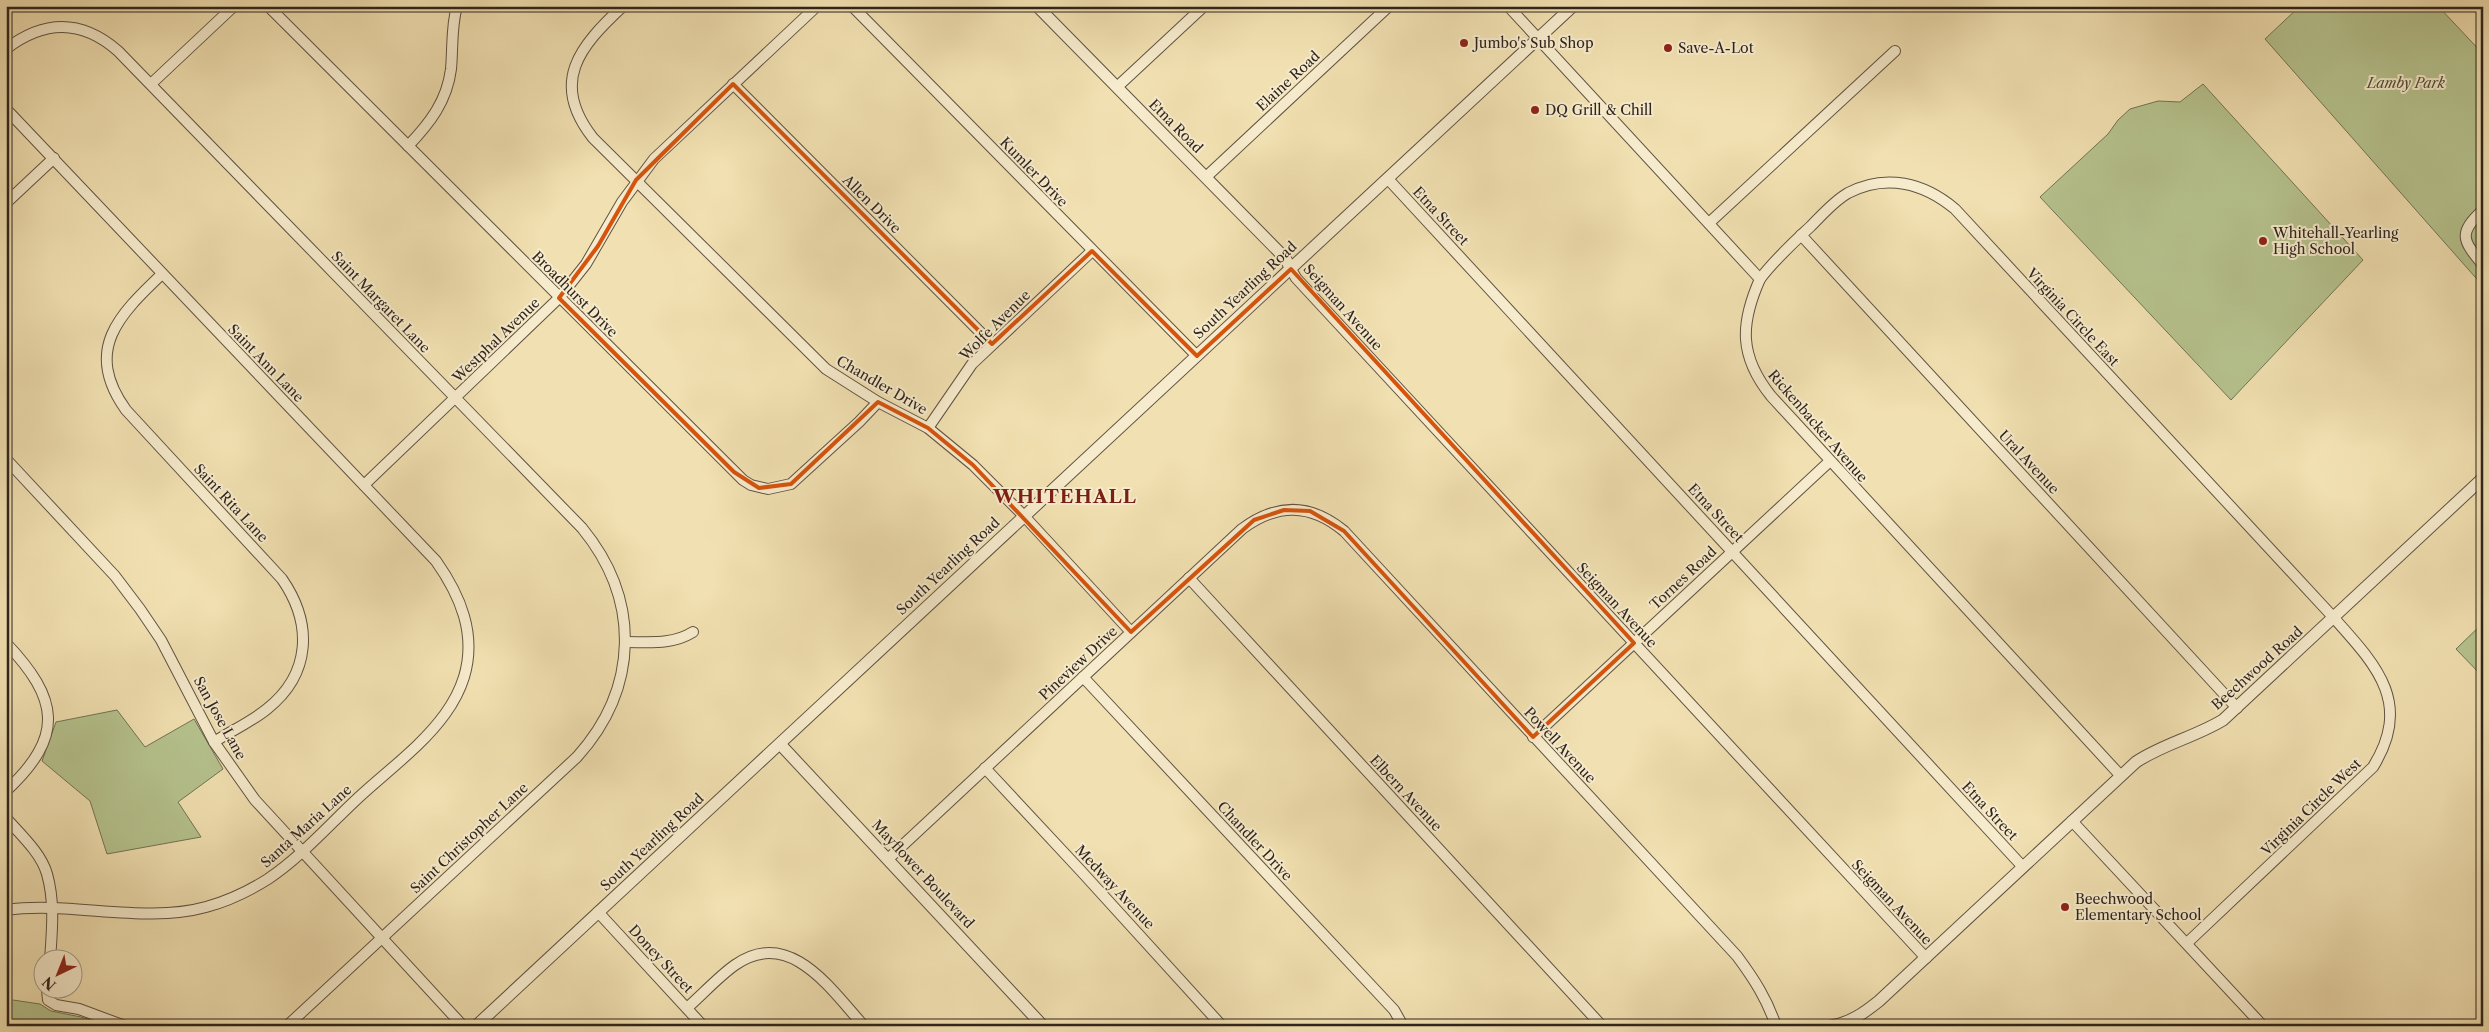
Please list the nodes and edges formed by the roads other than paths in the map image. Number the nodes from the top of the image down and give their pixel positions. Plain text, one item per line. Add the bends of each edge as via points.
1 (234, 6) edge
2 (268, 6) edge
3 (457, 6) edge
4 (623, 6) edge
5 (817, 6) edge
6 (852, 6) edge
7 (1037, 6) edge
8 (1204, 6) edge
9 (1389, 6) edge
10 (1508, 6) edge
11 (1573, 6) edge
12 (1539, 38) junction
13 (6, 49) edge
14 (1894, 50) dead end
15 (151, 84) junction
16 (733, 84) junction
17 (1117, 87) junction
18 (6, 109) edge
19 (408, 146) junction
20 (54, 158) junction
21 (1206, 177) junction
22 (1388, 179) junction
23 (636, 180) junction
24 (6, 203) edge
25 (2483, 210) edge
26 (1710, 223) junction
27 (1801, 235) junction
28 (1092, 251) junction
29 (2483, 265) edge
30 (1291, 269) junction
31 (162, 274) junction
32 (1760, 279) junction
33 (559, 298) junction
34 (992, 344) junction
35 (1197, 356) junction
36 (456, 398) junction
37 (878, 402) junction
38 (928, 428) junction
39 (6, 459) edge
40 (1830, 461) junction
41 (2483, 478) edge
42 (364, 485) junction
43 (1298, 510) joint
44 (1024, 516) junction
45 (1732, 551) junction
46 (1189, 578) junction
47 (2334, 618) junction
48 (694, 632) dead end
49 (1131, 632) junction
50 (626, 642) junction
51 (6, 643) edge
52 (1634, 643) junction
53 (469, 655) joint
54 (1083, 677) junction
55 (2237, 708) junction
56 (1533, 737) junction
57 (214, 742) junction
58 (780, 744) junction
59 (985, 768) junction
60 (2120, 775) junction
61 (6, 791) edge
62 (6, 818) edge
63 (2072, 821) junction
64 (301, 851) junction
65 (888, 858) junction
66 (2023, 867) junction
67 (52, 908) junction
68 (6, 910) edge
69 (598, 912) junction
70 (381, 938) junction
71 (2187, 943) junction
72 (50, 950) edge
73 (1926, 958) junction
74 (52, 1000) edge
75 (688, 1008) junction
76 (126, 1026) edge
77 (287, 1026) edge
78 (463, 1026) edge
79 (476, 1026) edge
80 (703, 1026) edge
81 (864, 1026) edge
82 (1043, 1026) edge
83 (1222, 1026) edge
84 (1403, 1026) edge
85 (1602, 1026) edge
86 (1776, 1026) edge
87 (1831, 1026) edge
88 (2263, 1026) edge

1 - 15 street
2 - 19 street, Broadhurst Drive
3 - 19 street via 451,69 442,105
4 - 23 street, Chandler Drive via 585,45 573,73 573,88 584,127
5 - 16 street, Westphal Avenue
6 - 28 street, Kumler Drive
7 - 17 street, Etna Road
8 - 17 street
9 - 21 street, Elaine Road
10 - 12 street
11 - 12 street, South Yearling Road
12 - 22 street, South Yearling Road
12 - 26 street
13 - 15 street, Saint Margaret Lane via 32,33 61,26 87,31 103,39
14 - 26 street
15 - 36 street, Saint Margaret Lane
16 - 23 street, Westphal Avenue via 672,140
16 - 34 street, Allen Drive
17 - 21 street, Etna Road
18 - 20 street, Saint Ann Lane
19 - 33 street, Broadhurst Drive
20 - 24 street
20 - 31 street, Saint Ann Lane
21 - 30 street, Etna Road via 1285,258
22 - 30 street, South Yearling Road
22 - 45 street, Etna Street
23 - 33 street, Westphal Avenue via 598,246
23 - 37 street, Chandler Drive via 804,350 845,383
25 - 29 street via 2466,227 2464,236 2468,248
26 - 32 street
27 - 32 street, Virginia Circle East
27 - 47 street, Virginia Circle East via 1847,194 1875,184 1912,184 1941,197
27 - 55 street, Ural Avenue
28 - 34 street, Wolfe Avenue
28 - 35 street, Kumler Drive
30 - 35 street, South Yearling Road
30 - 52 street, Seigman Avenue
31 - 42 street, Saint Ann Lane
31 - 57 street, Saint Rita Lane via 130,304 116,323 108,349 113,389 126,410 282,579 292,594 303,624 301,661 285,691 266,710
32 - 40 street, Rickenbacker Avenue via 1746,318 1746,346 1755,374
33 - 36 street, Westphal Avenue
33 - 37 street, Broadhurst Drive via 734,472 751,485 768,489 791,484
34 - 38 street, Wolfe Avenue via 957,384
35 - 44 street, South Yearling Road
36 - 42 street, Westphal Avenue
36 - 50 street, Saint Margaret Lane via 594,543 611,572 618,593
37 - 38 street, Chandler Drive
38 - 44 street, Chandler Drive via 973,465
39 - 57 street, San Jose Lane via 114,576 140,609 166,648
40 - 45 street, Tornes Road
40 - 60 street, Rickenbacker Avenue
41 - 47 street, Beechwood Road
42 - 53 street, Saint Ann Lane via 436,561 451,582 462,604
43 - 46 street, Pineview Drive via 1268,513 1254,520
43 - 56 street, Powell Avenue via 1323,516 1344,531
44 - 49 street, Chandler Drive
44 - 58 street, South Yearling Road
45 - 52 street, Tornes Road
45 - 66 street, Etna Street
46 - 49 street, Pineview Drive
46 - 85 street, Elbern Avenue
47 - 55 street, Beechwood Road
47 - 71 street, Virginia Circle West via 2367,655 2386,686 2389,728 2383,748 2366,775
48 - 50 street via 681,640
49 - 54 street, Pineview Drive
50 - 70 street, Saint Christopher Lane via 618,690 604,723 592,740
51 - 61 street via 28,666 39,684 49,722 37,758
52 - 56 street, Tornes Road
52 - 73 street, Seigman Avenue
53 - 64 street, Santa Maria Lane via 457,695 433,729
54 - 59 street, Pineview Drive
54 - 84 street, Chandler Drive via 1394,1010
55 - 60 street, Beechwood Road via 2210,728 2154,750
56 - 86 street, Powell Avenue via 1737,956 1769,1005
57 - 64 street, San Jose Lane via 255,800
58 - 65 street, Mayflower Boulevard
58 - 69 street, South Yearling Road
59 - 65 street, Pineview Drive
59 - 83 street, Medway Avenue
60 - 63 street, Beechwood Road
62 - 67 street via 39,858 47,874
63 - 66 street, Beechwood Road
63 - 71 street
64 - 67 street, Santa Maria Lane via 269,878 246,892 205,908 157,912
64 - 70 street, San Jose Lane
65 - 82 street, Mayflower Boulevard
66 - 73 street, Beechwood Road
67 - 68 street, Santa Maria Lane
67 - 72 street
69 - 75 street, Doney Street
69 - 79 street, South Yearling Road
70 - 77 street, Saint Christopher Lane
70 - 78 street, San Jose Lane
71 - 88 street
73 - 87 street via 1863,1014
74 - 76 street via 56,1005 79,1009
75 - 80 street, Doney Street
75 - 81 street via 734,965 753,956 773,953 787,955 811,969

